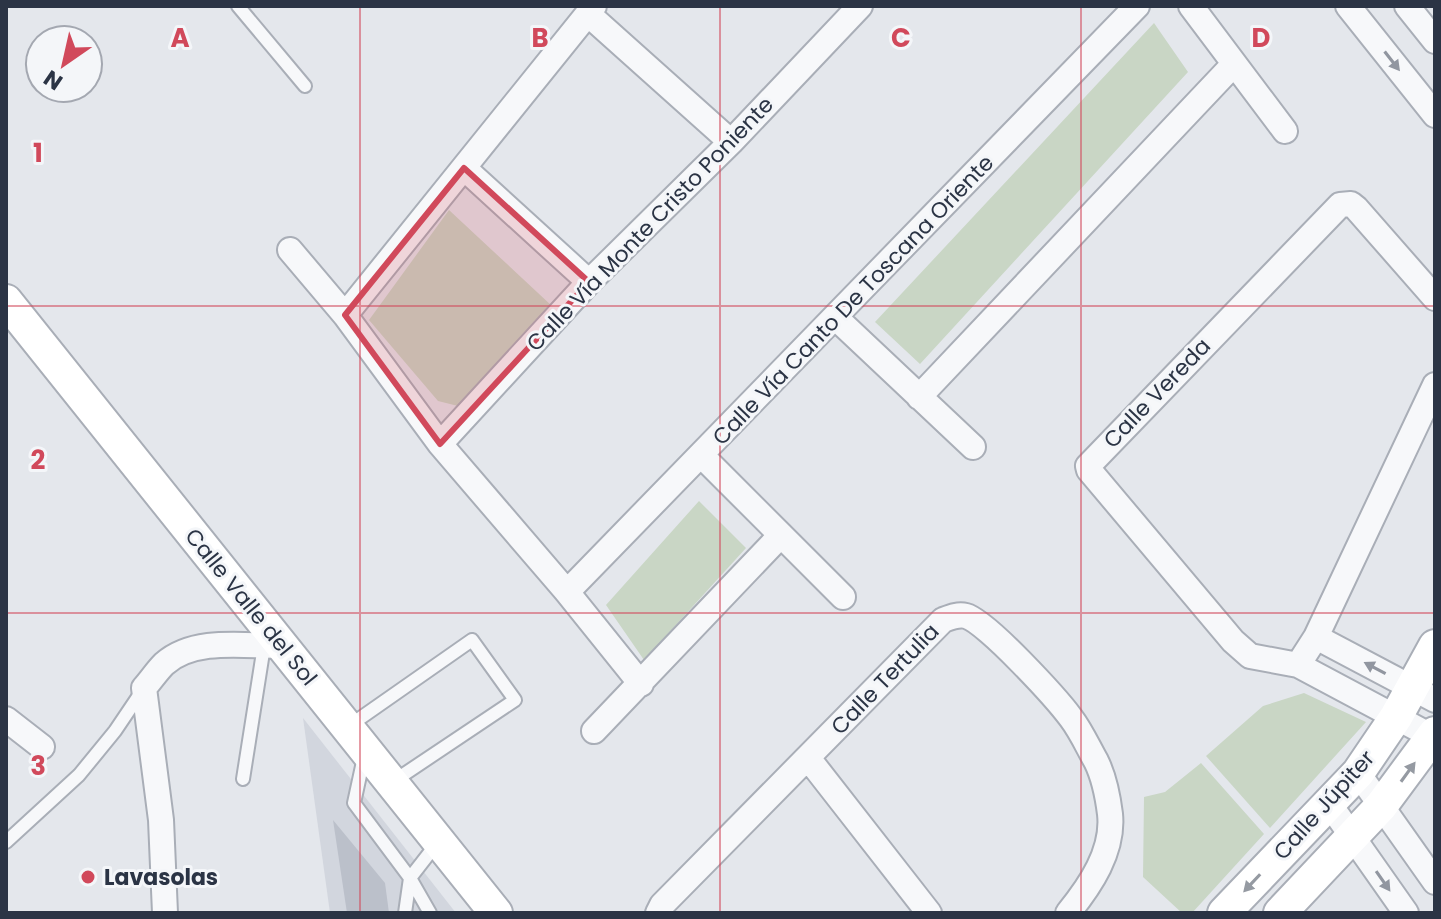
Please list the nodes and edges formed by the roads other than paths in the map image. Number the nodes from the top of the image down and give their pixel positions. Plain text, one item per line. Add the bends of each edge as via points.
1 (238, 6) edge
2 (860, 6) edge
3 (1137, 6) edge
4 (1191, 6) edge
5 (1348, 6) edge
6 (1407, 6) edge
7 (591, 10) edge
8 (1435, 41) edge
9 (1234, 64) junction
10 (305, 86) dead end
11 (1435, 115) edge
12 (1285, 131) dead end
13 (731, 142) junction
14 (464, 168) junction
15 (290, 250) dead end
16 (589, 282) junction
17 (1435, 298) edge
18 (6, 301) edge
19 (345, 315) junction
20 (835, 317) junction
21 (1435, 385) edge
22 (919, 397) junction
23 (440, 444) junction
24 (973, 447) dead end
25 (702, 456) junction
26 (781, 535) junction
27 (567, 592) junction
28 (843, 597) dead end
29 (1316, 637) junction
30 (272, 646) junction
31 (1435, 646) edge
32 (1298, 665) junction
33 (641, 684) junction
34 (144, 688) junction
35 (1424, 694) edge
36 (1396, 717) junction
37 (6, 719) edge
38 (594, 731) dead end
39 (1434, 735) edge
40 (356, 739) junction
41 (42, 747) dead end
42 (808, 758) junction
43 (1358, 773) junction
44 (243, 779) dead end
45 (392, 783) junction
46 (1328, 802) junction
47 (1381, 806) junction
48 (1352, 835) junction
49 (439, 841) junction
50 (6, 842) edge
51 (410, 878) junction
52 (1435, 882) edge
53 (1226, 912) edge
54 (165, 913) edge
55 (405, 913) edge
56 (430, 913) edge
57 (496, 913) edge
58 (658, 913) edge
59 (929, 913) edge
60 (1068, 913) edge
61 (1280, 913) edge
62 (1406, 913) edge

1 - 10 lane
2 - 13 street, Calle Vía Monte Cristo Poniente
3 - 20 street, Calle Vía Canto De Toscana Oriente
4 - 9 street
5 -> 11 street
6 - 8 street
7 - 13 street
7 - 14 street
9 - 12 street
9 - 22 street
13 - 16 street, Calle Vía Monte Cristo Poniente
14 - 16 street
14 - 19 street
15 - 19 street
16 - 23 street, Calle Vía Monte Cristo Poniente
17 - 32 street, Calle Vereda via 1356,208 1340,205 1088,466 1242,650 1261,660
18 - 30 street, Calle Valle del Sol
19 - 23 street
20 - 22 street
20 - 25 street, Calle Vía Canto De Toscana Oriente
21 - 29 street
22 - 24 street
23 - 27 street
25 - 26 street
25 - 27 street, Calle Vía Canto De Toscana Oriente
26 - 28 street
26 - 33 street
27 - 33 street
29 - 32 street
35 -> 29 street
30 - 34 street via 213,645 186,651 165,663
30 - 40 street, Calle Valle del Sol
30 - 44 lane
31 - 35 street, Calle Júpiter
32 - 36 street, Calle Vereda
33 - 38 street
34 - 50 lane via 79,775
34 - 54 street via 161,820
35 - 36 street, Calle Júpiter
36 - 39 street, Calle Vereda
36 - 43 street, Calle Júpiter
37 - 41 street
47 -> 39 street, Calle Júpiter
40 - 45 street, Calle Valle del Sol
40 - 45 lane via 472,640 515,700
40 - 51 lane via 354,803
42 - 58 street, Calle Tertulia
42 - 59 street
42 - 60 street, Calle Tertulia via 943,620 967,616 979,622 1071,719 1098,765 1110,816 1105,854
43 - 46 street, Calle Júpiter
43 - 47 street
45 - 49 street, Calle Valle del Sol
46 - 48 street
46 -> 53 street, Calle Júpiter
47 - 48 street, Calle Júpiter
47 - 52 street
48 - 61 street, Calle Júpiter
48 -> 62 street
49 - 51 lane
49 - 57 street, Calle Valle del Sol
51 - 55 lane
51 - 56 lane

